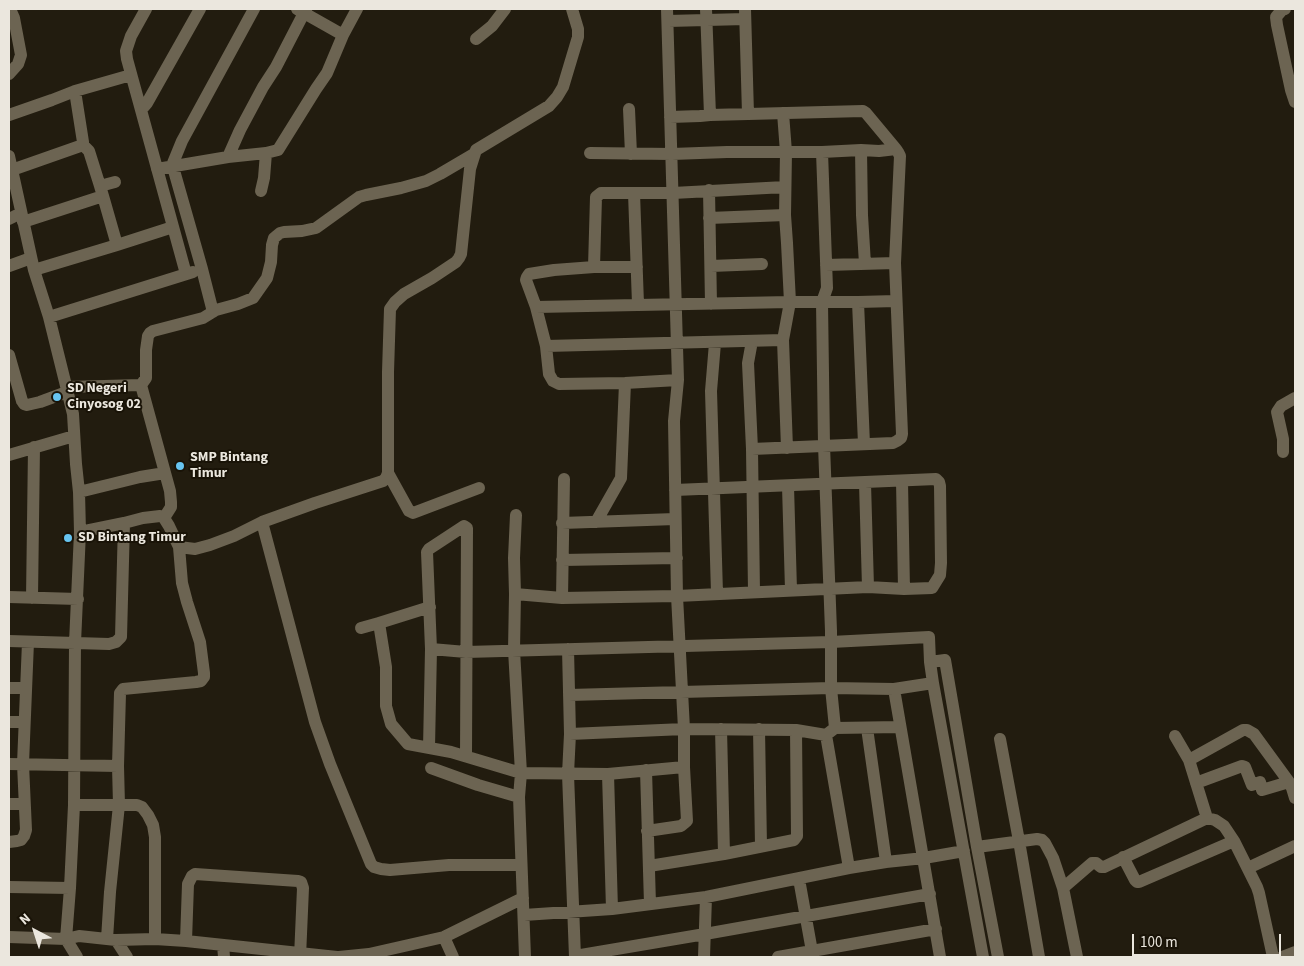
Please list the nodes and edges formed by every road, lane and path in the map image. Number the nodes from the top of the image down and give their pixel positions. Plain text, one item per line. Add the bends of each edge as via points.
1 (146, 9) edge
2 (200, 9) edge
3 (254, 9) edge
4 (357, 9) edge
5 (505, 9) edge
6 (572, 9) edge
7 (1285, 9) edge
8 (302, 10) edge
9 (745, 14) edge
10 (668, 15) edge
11 (706, 15) edge
12 (11, 16) edge
13 (343, 36) junction
14 (476, 38) dead end
15 (9, 74) edge
16 (130, 75) junction
17 (75, 91) junction
18 (1295, 102) edge
19 (630, 109) dead end
20 (141, 110) junction
21 (784, 113) junction
22 (748, 114) junction
23 (9, 115) edge
24 (710, 115) junction
25 (670, 117) junction
26 (83, 146) junction
27 (896, 149) junction
28 (861, 150) junction
29 (786, 152) junction
30 (822, 152) junction
31 (266, 153) junction
32 (590, 153) dead end
33 (474, 154) junction
34 (631, 154) junction
35 (672, 154) junction
36 (9, 156) edge
37 (228, 157) junction
38 (173, 167) junction
39 (157, 169) junction
40 (10, 171) edge
41 (116, 182) dead end
42 (785, 187) junction
43 (709, 190) junction
44 (102, 191) junction
45 (261, 191) dead end
46 (634, 193) junction
47 (673, 193) junction
48 (784, 215) junction
49 (22, 218) junction
50 (709, 218) junction
51 (9, 219) edge
52 (173, 227) junction
53 (117, 245) junction
54 (895, 263) junction
55 (32, 264) junction
56 (762, 264) dead end
57 (865, 264) junction
58 (9, 266) edge
59 (711, 266) junction
60 (826, 266) junction
61 (594, 267) junction
62 (637, 267) junction
63 (202, 269) junction
64 (186, 274) junction
65 (896, 301) junction
66 (790, 302) junction
67 (822, 302) junction
68 (858, 302) junction
69 (638, 304) junction
70 (676, 304) junction
71 (712, 304) junction
72 (536, 307) junction
73 (213, 312) junction
74 (50, 317) junction
75 (784, 340) junction
76 (752, 341) junction
77 (678, 342) junction
78 (715, 343) junction
79 (546, 346) junction
80 (9, 355) edge
81 (678, 380) junction
82 (626, 383) junction
83 (141, 385) junction
84 (67, 390) junction
85 (1295, 398) edge
86 (74, 436) junction
87 (864, 444) junction
88 (824, 445) junction
89 (34, 447) junction
90 (787, 448) junction
91 (752, 449) junction
92 (1283, 452) dead end
93 (9, 455) edge
94 (165, 473) junction
95 (388, 474) junction
96 (564, 479) dead end
97 (902, 481) junction
98 (865, 483) junction
99 (826, 484) junction
100 (788, 486) junction
101 (752, 487) junction
102 (479, 488) dead end
103 (714, 488) junction
104 (674, 490) junction
105 (79, 492) junction
106 (516, 515) dead end
107 (164, 518) junction
108 (675, 519) junction
109 (262, 522) junction
110 (562, 522) junction
111 (596, 522) junction
112 (124, 524) junction
113 (80, 532) junction
114 (179, 547) junction
115 (676, 558) junction
116 (562, 560) junction
117 (868, 587) junction
118 (830, 589) junction
119 (904, 589) junction
120 (791, 590) junction
121 (754, 592) junction
122 (717, 593) junction
123 (516, 594) junction
124 (677, 596) junction
125 (9, 597) edge
126 (32, 598) junction
127 (562, 598) junction
128 (78, 599) junction
129 (430, 607) junction
130 (379, 623) junction
131 (361, 628) dead end
132 (9, 641) edge
133 (28, 642) junction
134 (831, 642) junction
135 (76, 643) junction
136 (680, 646) junction
137 (431, 649) junction
138 (568, 649) junction
139 (514, 650) junction
140 (466, 652) junction
141 (930, 662) junction
142 (933, 683) junction
143 (9, 688) edge
144 (25, 688) junction
145 (832, 688) junction
146 (894, 689) junction
147 (682, 692) junction
148 (569, 695) junction
149 (9, 722) edge
150 (24, 722) junction
151 (900, 727) junction
152 (867, 728) junction
153 (684, 729) junction
154 (721, 729) junction
155 (759, 729) junction
156 (796, 730) junction
157 (831, 731) junction
158 (570, 734) junction
159 (1175, 736) dead end
160 (1000, 739) dead end
161 (429, 748) junction
162 (466, 756) junction
163 (1189, 760) junction
164 (9, 764) edge
165 (23, 764) junction
166 (74, 766) junction
167 (118, 766) junction
168 (684, 767) junction
169 (431, 768) dead end
170 (646, 770) junction
171 (521, 773) junction
172 (568, 774) junction
173 (608, 774) junction
174 (1196, 782) junction
175 (1289, 782) junction
176 (519, 797) junction
177 (1295, 798) edge
178 (9, 804) edge
179 (24, 804) junction
180 (74, 805) junction
181 (119, 805) junction
182 (1207, 818) junction
183 (648, 831) junction
184 (1019, 841) junction
185 (1234, 841) junction
186 (9, 842) edge
187 (761, 846) junction
188 (1295, 846) edge
189 (977, 847) junction
190 (964, 851) junction
191 (724, 854) junction
192 (1123, 857) junction
193 (924, 858) junction
194 (886, 862) junction
195 (520, 864) junction
196 (649, 866) junction
197 (849, 868) junction
198 (1248, 868) junction
199 (799, 879) junction
200 (9, 887) edge
201 (70, 888) junction
202 (1062, 888) junction
203 (930, 894) junction
204 (706, 897) junction
205 (523, 898) junction
206 (650, 904) junction
207 (612, 909) junction
208 (572, 912) junction
209 (524, 915) junction
210 (806, 916) junction
211 (936, 929) junction
212 (706, 934) junction
213 (9, 937) edge
214 (444, 937) junction
215 (66, 939) junction
216 (111, 939) junction
217 (155, 939) junction
218 (186, 941) junction
219 (223, 951) edge
220 (1295, 952) edge
221 (265, 953) edge
222 (813, 954) edge
223 (300, 955) edge
224 (77, 957) edge
225 (127, 957) edge
226 (338, 957) edge
227 (453, 957) edge
228 (525, 957) edge
229 (575, 957) edge
230 (704, 957) edge
231 (778, 957) edge
232 (940, 957) edge
233 (983, 957) edge
234 (998, 957) edge
235 (1039, 957) edge
236 (1076, 957) edge
237 (1273, 957) edge
238 (1282, 957) edge

1 - 16 street via 126,50
2 - 20 street
3 - 38 street via 182,141
4 - 13 street
5 - 14 street via 492,26
6 - 33 street via 578,37 557,97 549,106
7 - 18 street via 1276,17
8 - 13 street
8 - 37 street
9 - 11 street
9 - 22 street
10 - 11 street
10 - 25 street
11 - 24 street
12 - 15 street via 22,56
13 - 31 street via 327,73 280,149
16 - 17 street
16 - 20 street
17 - 23 street
17 - 26 street
19 - 34 street
20 - 39 street
21 - 22 street
21 - 27 street via 863,111
21 - 29 street
22 - 24 street
24 - 25 street
25 - 35 street
26 - 40 street
26 - 44 street via 89,151
27 - 28 street
27 - 54 street via 900,156
28 - 30 street
28 - 57 street
29 - 30 street
29 - 35 street
29 - 42 street
30 - 60 street
31 - 37 street
31 - 45 street
32 - 34 street
33 - 73 street via 426,181 360,197 316,228 282,232 273,241 268,275 251,300
33 - 95 street via 459,258 404,294 390,311
34 - 35 street
35 - 47 street
36 - 40 street
37 - 38 street
38 - 39 street
38 - 63 street
39 - 52 street
40 - 49 street
41 - 44 street
42 - 43 street
42 - 48 street
43 - 47 street
43 - 50 street
44 - 49 street
44 - 53 street
46 - 47 street
46 - 61 street via 601,193 596,197
46 - 62 street
47 - 70 street
48 - 50 street
48 - 66 street
49 - 51 street
49 - 55 street
50 - 59 street
52 - 53 street
52 - 64 street
53 - 55 street
54 - 57 street
54 - 65 street
55 - 58 street
55 - 74 street
56 - 59 street
57 - 60 street
59 - 71 street
60 - 67 street via 827,288
61 - 62 street
61 - 72 street via 529,274 526,280
62 - 69 street
63 - 64 street
63 - 73 street
64 - 74 street
65 - 68 street
65 - 87 street via 902,434 893,443
66 - 67 street
66 - 71 street
66 - 75 street
67 - 68 street
67 - 88 street
68 - 87 street
69 - 70 street
69 - 72 street
70 - 71 street
70 - 77 street
72 - 79 street
73 - 83 street via 203,318 150,333 146,378
74 - 84 street
75 - 76 street
75 - 90 street
76 - 78 street
76 - 91 street via 748,363
77 - 78 street
77 - 79 street
77 - 81 street
78 - 103 street via 711,392
79 - 82 street via 549,374 556,383
80 - 84 street via 24,404 40,402
81 - 82 street
81 - 104 street via 674,421
82 - 111 street via 621,478
83 - 84 street
83 - 94 street
84 - 86 street
85 - 92 street via 1277,412
86 - 89 street
86 - 105 street
87 - 88 street
88 - 90 street
88 - 99 street
89 - 93 street
89 - 126 street
90 - 91 street
91 - 101 street
94 - 105 street
94 - 107 street via 171,502
95 - 102 street via 413,513
95 - 109 street via 383,481
96 - 110 street
97 - 98 street
97 - 119 street
97 - 119 street via 936,480 940,486 940,575 932,588
98 - 99 street
98 - 117 street
99 - 100 street
99 - 118 street
100 - 101 street
100 - 120 street
101 - 103 street
101 - 121 street
103 - 104 street
103 - 122 street
104 - 108 street
105 - 113 street
106 - 123 street
107 - 112 street via 155,516
107 - 114 street
108 - 111 street
108 - 115 street
109 - 114 street via 210,545
109 - 195 street via 315,722 374,867 390,870
110 - 111 street
110 - 116 street
112 - 113 street
112 - 135 street via 122,637 112,643
113 - 128 street
114 - 167 street via 182,583 200,642 204,678 196,682 121,690
115 - 116 street
115 - 124 street
116 - 127 street
117 - 118 street
117 - 119 street
118 - 120 street
118 - 134 street
120 - 121 street
121 - 122 street
122 - 124 street
123 - 127 street
123 - 139 street
124 - 127 street
124 - 136 street
125 - 126 street
126 - 128 street
128 - 135 street
129 - 130 street
129 - 137 street
129 - 140 street via 427,552 465,526
130 - 131 street
130 - 161 street via 386,667 388,717 408,744
132 - 133 street
133 - 135 street
133 - 144 street
134 - 136 street
134 - 141 street via 929,637
134 - 145 street
135 - 166 street
136 - 138 street
136 - 147 street
137 - 140 street
137 - 161 street
138 - 139 street
138 - 148 street
139 - 140 street
139 - 171 street
140 - 162 street
141 - 142 street
141 - 189 street via 945,660
142 - 146 street
142 - 190 street
143 - 144 street
144 - 150 street
145 - 146 street
145 - 147 street
145 - 157 street
146 - 151 street
147 - 148 street
147 - 153 street
148 - 158 street
149 - 150 street
150 - 165 street
151 - 152 street
151 - 193 street
152 - 157 street
152 - 194 street
153 - 154 street
153 - 158 street
153 - 168 street
154 - 155 street
154 - 191 street
155 - 156 street
155 - 187 street
156 - 157 street
156 - 187 street via 797,836 791,841
157 - 197 street
158 - 172 street
159 - 163 street
160 - 184 street
161 - 162 street
162 - 171 street
163 - 174 street
163 - 175 street via 1248,730
164 - 165 street
165 - 166 street
165 - 179 street
166 - 167 street
166 - 180 street
167 - 181 street
168 - 170 street
168 - 183 street via 687,821 681,826
169 - 176 street
170 - 173 street
170 - 183 street
171 - 172 street
171 - 176 street
172 - 173 street
172 - 208 street
173 - 207 street
174 - 175 street via 1242,766 1252,785 1260,782 1262,790
174 - 182 street
175 - 177 street
176 - 195 street
178 - 179 street
179 - 186 street via 24,836 21,840
180 - 181 street
180 - 201 street
181 - 216 street via 110,892
181 - 217 street via 142,806 153,825
182 - 185 street via 1224,826
182 - 192 street
183 - 196 street
184 - 189 street
184 - 202 street via 1037,839 1045,843
184 - 235 street
185 - 192 street via 1139,882
185 - 198 street
187 - 191 street
188 - 198 street
189 - 234 street
190 - 193 street
190 - 233 street
191 - 196 street
192 - 202 street via 1103,867 1092,863
193 - 194 street
193 - 203 street
194 - 197 street
195 - 205 street
196 - 206 street
197 - 199 street
198 - 237 street via 1259,893
199 - 204 street
199 - 210 street
200 - 201 street
201 - 215 street
202 - 236 street
203 - 210 street
203 - 211 street
204 - 206 street
204 - 212 street
205 - 209 street
205 - 214 street
206 - 207 street
207 - 208 street
208 - 209 street
208 - 229 street
209 - 228 street
210 - 212 street
210 - 222 street
211 - 222 street
211 - 232 street
212 - 229 street
212 - 230 street
213 - 215 street
214 - 226 street via 369,954
214 - 227 street
215 - 216 street via 79,936
215 - 224 street
216 - 217 street
216 - 225 street
217 - 218 street
218 - 219 street
218 - 223 street via 188,884 195,874 298,881 303,888
219 - 221 street
220 - 238 street
221 - 223 street
222 - 231 street
223 - 226 street

